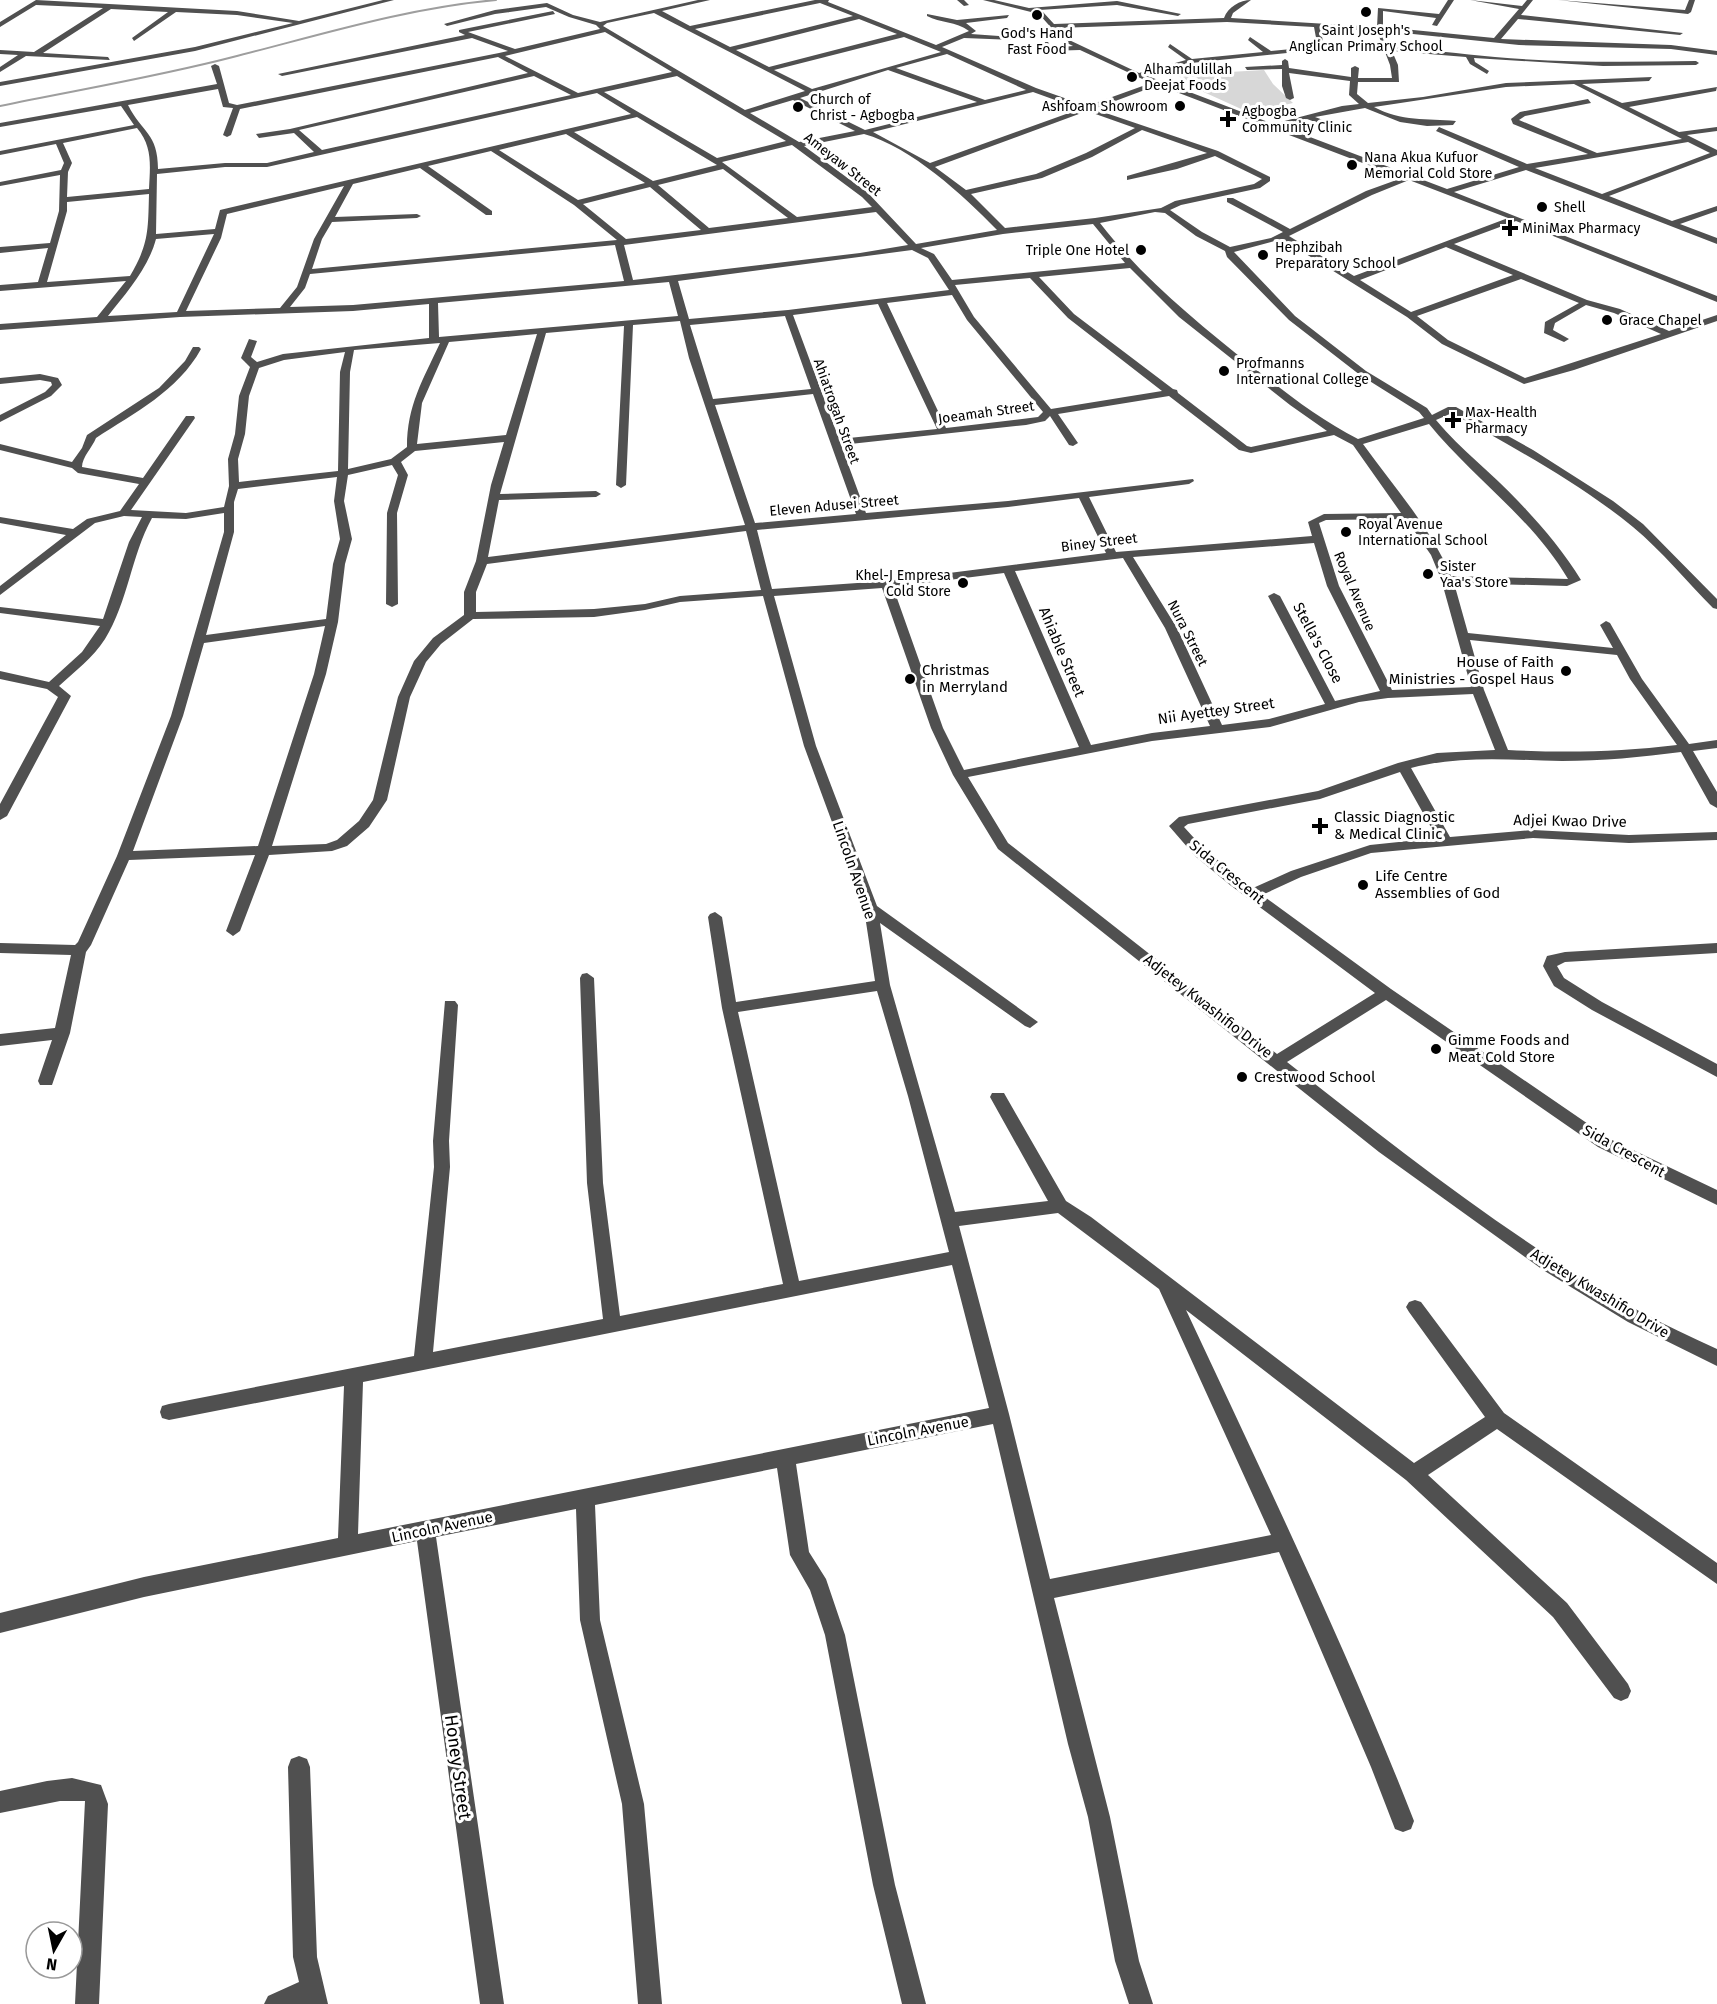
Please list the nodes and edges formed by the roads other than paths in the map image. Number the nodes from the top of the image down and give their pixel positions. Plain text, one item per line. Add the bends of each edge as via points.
1 (364, 0) edge
2 (391, 0) edge
3 (707, 0) edge
4 (960, 0) edge
5 (986, 0) edge
6 (1034, 0) edge
7 (1113, 0) edge
8 (1248, 0) edge
9 (1451, 0) edge
10 (1473, 0) edge
11 (1530, 0) edge
12 (1561, 0) edge
13 (1692, 0) edge
14 (822, 1) edge
15 (37, 2) edge
16 (1122, 2) edge
17 (378, 3) junction
18 (1619, 3) edge
19 (1057, 4) edge
20 (1162, 4) dead end
21 (966, 5) dead end
22 (109, 7) junction
23 (1142, 7) junction
24 (1524, 8) junction
25 (1034, 9) junction
26 (175, 10) junction
27 (562, 11) junction
28 (656, 11) junction
29 (929, 15) dead end
30 (1145, 15) dead end
31 (1007, 16) dead end
32 (1440, 16) junction
33 (1517, 16) junction
34 (860, 17) junction
35 (1081, 19) dead end
36 (582, 20) junction
37 (1188, 20) junction
38 (1208, 20) junction
39 (1227, 20) junction
40 (1163, 21) junction
41 (304, 22) junction
42 (958, 22) junction
43 (1, 24) edge
44 (606, 24) junction
45 (1051, 26) junction
46 (1102, 26) junction
47 (1317, 27) junction
48 (689, 28) junction
49 (1380, 29) junction
50 (462, 30) junction
51 (1194, 31) dead end
52 (1680, 33) dead end
53 (1432, 34) junction
54 (902, 35) junction
55 (470, 36) junction
56 (963, 36) junction
57 (134, 39) dead end
58 (1013, 39) dead end
59 (1250, 39) dead end
60 (1496, 41) junction
61 (1046, 43) dead end
62 (1170, 46) dead end
63 (936, 47) junction
64 (1078, 48) junction
65 (730, 49) junction
66 (1386, 49) junction
67 (515, 51) junction
68 (0, 52) edge
69 (948, 52) junction
70 (1285, 52) junction
71 (26, 53) junction
72 (1269, 53) junction
73 (1717, 53) edge
74 (36, 54) junction
75 (499, 55) junction
76 (1470, 55) junction
77 (125, 60) junction
78 (1191, 62) junction
79 (1696, 63) dead end
80 (215, 66) dead end
81 (889, 68) junction
82 (1247, 68) dead end
83 (1355, 68) dead end
84 (768, 69) junction
85 (1286, 69) junction
86 (0, 70) edge
87 (1487, 72) dead end
88 (679, 73) junction
89 (282, 74) dead end
90 (532, 74) junction
91 (1138, 75) junction
92 (1649, 79) dead end
93 (1355, 80) junction
94 (1181, 82) dead end
95 (1572, 82) junction
96 (1157, 83) junction
97 (0, 84) edge
98 (220, 86) junction
99 (1716, 89) edge
100 (1033, 90) junction
101 (810, 91) junction
102 (598, 92) junction
103 (1183, 93) junction
104 (576, 95) junction
105 (793, 97) junction
106 (1671, 97) junction
107 (1290, 98) dead end
108 (1588, 101) dead end
109 (123, 102) junction
110 (985, 102) junction
111 (1682, 102) dead end
112 (1365, 106) junction
113 (1620, 106) junction
114 (237, 107) junction
115 (1087, 109) junction
116 (743, 113) junction
117 (636, 115) junction
118 (1308, 117) junction
119 (1453, 123) dead end
120 (0, 125) edge
121 (138, 126) junction
122 (1273, 126) junction
123 (1141, 128) junction
124 (1439, 129) dead end
125 (1717, 129) edge
126 (294, 130) junction
127 (567, 131) junction
128 (864, 132) junction
129 (1350, 133) dead end
130 (1678, 134) junction
131 (228, 135) dead end
132 (259, 136) dead end
133 (1688, 140) junction
134 (58, 141) junction
135 (796, 143) junction
136 (491, 148) junction
137 (0, 153) edge
138 (1215, 153) junction
139 (1717, 153) edge
140 (321, 154) junction
141 (1594, 154) junction
142 (716, 161) junction
143 (420, 164) junction
144 (724, 166) junction
145 (930, 166) junction
146 (1526, 167) junction
147 (64, 172) junction
148 (153, 172) junction
149 (1130, 178) dead end
150 (1408, 178) junction
151 (351, 180) junction
152 (0, 184) edge
153 (653, 184) junction
154 (153, 191) junction
155 (1445, 192) junction
156 (965, 193) junction
157 (1603, 196) junction
158 (63, 200) junction
159 (1230, 200) dead end
160 (577, 202) junction
161 (1717, 208) edge
162 (879, 209) junction
163 (1163, 210) junction
164 (489, 213) dead end
165 (417, 216) dead end
166 (1516, 218) junction
167 (329, 220) junction
168 (795, 220) junction
169 (1095, 221) junction
170 (1673, 223) junction
171 (218, 231) junction
172 (708, 231) junction
173 (1003, 231) junction
174 (1284, 233) junction
175 (152, 237) junction
176 (1717, 241) edge
177 (621, 242) junction
178 (1446, 244) junction
179 (53, 245) junction
180 (915, 248) junction
181 (0, 250) edge
182 (1229, 250) junction
183 (1131, 265) junction
184 (305, 272) junction
185 (1522, 275) junction
186 (1034, 277) junction
187 (133, 278) junction
188 (673, 279) junction
189 (1353, 280) junction
190 (629, 282) junction
191 (42, 285) junction
192 (0, 288) edge
193 (952, 288) junction
194 (1717, 299) edge
195 (433, 300) junction
196 (881, 302) junction
197 (1584, 302) junction
198 (283, 310) junction
199 (788, 313) junction
200 (180, 314) junction
201 (1410, 315) junction
202 (1717, 318) edge
203 (100, 320) junction
204 (686, 320) junction
205 (629, 323) junction
206 (0, 327) edge
207 (542, 332) junction
208 (1670, 335) junction
209 (446, 339) junction
210 (1564, 339) dead end
211 (434, 340) junction
212 (252, 341) dead end
213 (350, 348) junction
214 (196, 349) dead end
215 (255, 366) junction
216 (5, 381) edge
217 (0, 387) edge
218 (816, 391) junction
219 (1174, 392) junction
220 (711, 402) junction
221 (1051, 412) junction
222 (190, 418) dead end
223 (0, 419) edge
224 (1429, 419) junction
225 (943, 431) junction
226 (1335, 432) junction
227 (509, 438) junction
228 (835, 443) junction
229 (1073, 443) dead end
230 (1357, 443) junction
231 (0, 447) edge
232 (412, 448) junction
233 (395, 461) junction
234 (77, 467) junction
235 (343, 471) junction
236 (1189, 481) dead end
237 (147, 482) junction
238 (234, 486) junction
239 (621, 486) dead end
240 (596, 494) dead end
241 (1082, 494) junction
242 (494, 496) junction
243 (230, 509) junction
244 (124, 513) junction
245 (149, 514) junction
246 (1411, 516) junction
247 (862, 517) junction
248 (0, 520) edge
249 (751, 527) junction
250 (75, 533) junction
251 (1318, 539) junction
252 (1126, 554) junction
253 (1112, 555) junction
254 (482, 561) junction
255 (1008, 569) junction
256 (1448, 579) junction
257 (886, 584) junction
258 (0, 592) edge
259 (769, 592) junction
260 (1274, 596) dead end
261 (392, 604) dead end
262 (1717, 606) edge
263 (0, 610) edge
264 (470, 616) junction
265 (332, 622) junction
266 (107, 623) junction
267 (1606, 625) dead end
268 (1461, 636) junction
269 (197, 640) junction
270 (1620, 652) junction
271 (0, 675) edge
272 (51, 686) junction
273 (1478, 690) junction
274 (1388, 694) junction
275 (1332, 705) junction
276 (1218, 729) junction
277 (1717, 744) edge
278 (1086, 749) junction
279 (1686, 749) junction
280 (1503, 754) junction
281 (1403, 765) junction
282 (960, 775) junction
283 (1717, 804) edge
284 (0, 816) edge
285 (1717, 836) edge
286 (1445, 841) junction
287 (264, 849) junction
288 (124, 856) junction
289 (1252, 894) junction
290 (871, 909) junction
291 (715, 917) dead end
292 (233, 932) dead end
293 (0, 948) edge
294 (1717, 948) edge
295 (79, 950) junction
296 (587, 978) dead end
297 (883, 985) junction
298 (1386, 993) junction
299 (450, 1005) dead end
300 (730, 1008) junction
301 (1030, 1022) dead end
302 (62, 1033) junction
303 (0, 1040) edge
304 (1277, 1061) junction
305 (1717, 1071) edge
306 (46, 1081) dead end
307 (998, 1097) dead end
308 (1717, 1198) edge
309 (1060, 1206) junction
310 (949, 1220) junction
311 (959, 1257) junction
312 (1166, 1284) junction
313 (793, 1291) junction
314 (1415, 1307) dead end
315 (612, 1324) junction
316 (1717, 1358) edge
317 (423, 1360) junction
318 (354, 1374) junction
319 (169, 1412) dead end
320 (1000, 1414) junction
321 (1497, 1419) junction
322 (785, 1457) junction
323 (1413, 1474) junction
324 (585, 1498) junction
325 (424, 1530) junction
326 (1284, 1542) junction
327 (348, 1546) junction
328 (1717, 1575) edge
329 (1044, 1590) junction
330 (0, 1623) edge
331 (1621, 1691) dead end
332 (299, 1767) dead end
333 (0, 1802) edge
334 (1403, 1821) dead end
335 (314, 1996) edge
336 (87, 2004) edge
337 (276, 2004) edge
338 (492, 2004) edge
339 (650, 2004) edge
340 (914, 2004) edge
341 (1141, 2004) edge

1 - 17 street
2 - 17 street
3 - 28 street
4 - 21 street
5 - 25 street
6 - 25 street
7 - 16 street
8 - 39 street via 1230,12
9 - 32 street
10 - 24 street
11 - 24 street
12 - 18 street
13 - 18 street via 1688,12
14 - 34 street
14 - 48 street
15 - 22 street
15 - 43 street
16 - 19 street
16 - 23 street
17 - 41 street
19 - 25 street
20 - 23 street
22 - 26 street
22 - 74 street
23 - 38 street
24 - 33 street
25 - 45 street
26 - 41 street
26 - 57 street
27 - 36 street
27 - 50 street
27 - 50 street via 541,5 447,24
28 - 44 street
28 - 48 street
29 - 42 street
30 - 40 street
31 - 42 street
32 - 49 street via 1381,9
32 - 53 street
33 - 52 street
33 - 60 street
34 - 54 street
34 - 65 street
35 - 46 street via 1094,20
36 - 44 street
36 - 44 street
37 - 38 street
37 - 40 street
37 - 51 street
38 - 39 street
39 - 47 street
40 - 46 street
41 - 77 street via 195,49
42 - 56 street via 973,30
44 - 67 street
44 - 88 street, Ameyaw Street
45 - 46 street
45 - 64 street
47 - 49 street
47 - 70 street via 1318,47
48 - 65 street
49 - 53 street
49 - 66 street
50 - 55 street
53 - 60 street
54 - 63 street
54 - 84 street
55 - 67 street
55 - 89 street
56 - 58 street
56 - 63 street
59 - 72 street
60 - 73 street
61 - 64 street via 1054,51
62 - 78 street
63 - 69 street
64 - 91 street
65 - 84 street
66 - 76 street
66 - 93 street via 1397,79
67 - 75 street
68 - 71 street
69 - 81 street
69 - 100 street
70 - 72 street
70 - 85 street
71 - 74 street
71 - 86 street
72 - 78 street
74 - 77 street
75 - 90 street
75 - 114 street
76 - 79 street via 1603,64
76 - 87 street via 1472,63
77 - 97 street
78 - 91 street
80 - 98 street
81 - 101 street
81 - 110 street
82 - 85 street
83 - 93 street
84 - 101 street
85 - 93 street
85 - 107 street
88 - 102 street
88 - 116 street, Ameyaw Street
90 - 104 street
90 - 126 street
91 - 96 street
92 - 95 street
93 - 112 street via 1353,95
94 - 103 street via 1189,89
95 - 112 street via 1506,86
95 - 113 street
96 - 103 street
96 - 115 street
98 - 109 street
98 - 114 street via 226,105
99 - 106 street
100 - 110 street
100 - 115 street
101 - 105 street
102 - 104 street
102 - 117 street
103 - 122 street
104 - 140 street
105 - 116 street
105 - 128 street
106 - 111 street
106 - 113 street
108 - 141 street via 1515,119 1529,129
109 - 120 street
109 - 121 street
110 - 128 street
112 - 118 street
112 - 119 street via 1418,125
113 - 130 street
114 - 131 street
115 - 123 street
115 - 145 street
116 - 135 street, Ameyaw Street
117 - 127 street
117 - 142 street
118 - 122 street
118 - 129 street
121 - 134 street
121 - 148 street via 152,144
122 - 150 street
123 - 138 street
123 - 156 street via 1039,176
124 - 146 street
125 - 130 street
126 - 132 street
126 - 140 street
127 - 136 street
127 - 153 street
128 - 135 street
128 - 145 street
130 - 133 street
133 - 139 street
133 - 141 street
134 - 137 street
134 - 147 street via 68,163
135 - 142 street
135 - 162 street, Ameyaw Street
136 - 143 street
136 - 160 street
138 - 149 street
138 - 163 street via 1261,174 1267,182
139 - 157 street
140 - 148 street via 261,166
141 - 146 street
142 - 144 street
143 - 151 street
143 - 164 street
144 - 153 street
144 - 168 street
145 - 156 street
146 - 155 street
146 - 157 street
147 - 152 street
147 - 158 street
148 - 154 street
150 - 155 street
150 - 174 street
151 - 167 street
151 - 171 street via 227,210 222,213
153 - 160 street
153 - 172 street
154 - 158 street
154 - 175 street
155 - 166 street
156 - 173 street
157 - 170 street
158 - 179 street
159 - 174 street
160 - 177 street
161 - 170 street
162 - 168 street
162 - 180 street, Ameyaw Street
163 - 169 street
163 - 182 street
165 - 167 street
166 - 178 street
166 - 194 street
167 - 184 street
168 - 172 street
169 - 173 street
169 - 183 street
170 - 176 street
171 - 175 street
171 - 200 street
172 - 177 street
173 - 180 street
174 - 182 street via 1266,242
174 - 189 street
175 - 187 street via 148,253
177 - 184 street
177 - 190 street
178 - 185 street
178 - 189 street
179 - 181 street
179 - 191 street
180 - 188 street
180 - 193 street, Ameyaw Street via 931,256
182 - 224 street via 1284,311 1363,373 1423,410
183 - 186 street
183 - 226 street via 1219,346
184 - 198 street via 301,288
185 - 197 street
185 - 201 street
186 - 193 street
186 - 219 street via 1071,316
187 - 191 street
187 - 203 street
188 - 190 street
188 - 204 street, Lincoln Avenue
189 - 201 street
190 - 195 street
191 - 192 street
193 - 196 street
193 - 221 street, Ameyaw Street via 985,337
195 - 198 street
195 - 211 street
196 - 199 street
196 - 225 street
197 - 208 street via 1617,310
197 - 210 street via 1550,322 1547,331
198 - 200 street
199 - 204 street
199 - 218 street, Ahiatrogah Street
200 - 203 street
201 - 208 street via 1445,342 1524,381
202 - 208 street
203 - 206 street
204 - 205 street
204 - 220 street, Lincoln Avenue via 694,358
205 - 207 street
205 - 239 street
207 - 209 street
207 - 227 street
209 - 211 street
209 - 232 street via 436,365 418,393
211 - 213 street
212 - 215 street via 246,358
213 - 215 street via 283,357
213 - 235 street via 345,372
214 - 234 street via 162,390 95,434
215 - 238 street via 244,396 232,465
216 - 217 street
216 - 223 street via 46,377 57,385 48,394
218 - 220 street
218 - 228 street, Ahiatrogah Street
219 - 221 street, Joeamah Street
219 - 226 street via 1247,449
220 - 249 street, Lincoln Avenue
221 - 225 street, Joeamah Street via 1026,422
221 - 229 street, Ameyaw Street
222 - 237 street
224 - 230 street
224 - 256 street via 1514,502 1575,580 1567,583
224 - 262 street via 1452,409 1609,503 1639,526
225 - 228 street, Joeamah Street
226 - 230 street
227 - 232 street
227 - 242 street
228 - 247 street, Ahiatrogah Street
230 - 246 street
231 - 234 street
232 - 233 street
233 - 235 street
233 - 261 street via 403,475 392,513
234 - 237 street
235 - 238 street via 319,478
235 - 265 street via 339,501 346,539
236 - 241 street, Eleven Adusei Street
237 - 244 street
238 - 243 street
240 - 242 street
241 - 247 street, Eleven Adusei Street
241 - 253 street
242 - 254 street
243 - 245 street via 186,516
243 - 269 street via 222,561
244 - 245 street
244 - 250 street via 92,521
245 - 266 street via 137,534
246 - 251 street, Royal Avenue via 1324,517 1313,522
246 - 256 street
247 - 249 street, Eleven Adusei Street
248 - 250 street
249 - 254 street, Eleven Adusei Street
249 - 259 street, Lincoln Avenue
250 - 258 street
251 - 252 street, Biney Street
251 - 274 street, Royal Avenue via 1333,586
252 - 253 street, Biney Street
252 - 276 street, Nura Street via 1171,628
253 - 255 street, Biney Street
254 - 264 street via 470,592
255 - 257 street, Biney Street
255 - 278 street, Ahiable Street
256 - 268 street
257 - 259 street, Biney Street
257 - 282 street, Adjetey Kwashifio Drive via 937,728
259 - 264 street, Biney Street via 680,599 645,608
259 - 290 street, Lincoln Avenue via 810,746
260 - 275 street, Stella's Close
263 - 266 street
264 - 287 street via 437,641 420,661 404,697 380,800 364,824 342,843 327,848
265 - 269 street
265 - 287 street via 320,674
266 - 272 street via 91,649
267 - 270 street
268 - 270 street
268 - 273 street
269 - 288 street via 177,716
270 - 279 street
271 - 272 street
272 - 284 street via 61,691 65,700
273 - 274 street, Nii Ayettey Street
273 - 280 street
274 - 275 street, Nii Ayettey Street
275 - 276 street, Nii Ayettey Street via 1270,723
276 - 278 street, Nii Ayettey Street
277 - 279 street, Sida Crescent
278 - 282 street, Nii Ayettey Street
279 - 280 street, Sida Crescent via 1592,757
279 - 283 street
280 - 281 street, Sida Crescent via 1437,757
281 - 286 street
281 - 289 street, Sida Crescent via 1320,795 1178,823 1177,830 1200,853
282 - 304 street, Adjetey Kwashifio Drive via 1003,846
285 - 286 street, Adjei Kwao Drive via 1629,839 1533,834
286 - 289 street, Adjei Kwao Drive via 1371,849 1296,874
287 - 288 street
287 - 292 street
288 - 295 street
289 - 298 street, Sida Crescent
290 - 297 street, Lincoln Avenue
290 - 301 street
291 - 300 street
293 - 295 street
294 - 305 street via 1565,957 1552,960 1550,966 1559,982 1587,1000
295 - 302 street
296 - 315 street via 595,1183
297 - 300 street
297 - 310 street, Lincoln Avenue
298 - 304 street
298 - 308 street, Sida Crescent via 1604,1143
299 - 317 street via 442,1167
300 - 313 street
302 - 303 street
302 - 306 street
304 - 316 street, Adjetey Kwashifio Drive via 1385,1148 1549,1265 1634,1317
307 - 309 street
309 - 310 street
309 - 312 street
310 - 311 street, Lincoln Avenue
311 - 313 street
311 - 320 street, Lincoln Avenue
312 - 323 street
312 - 326 street
313 - 315 street
314 - 321 street
315 - 317 street
317 - 318 street
318 - 319 street
318 - 327 street
320 - 322 street, Lincoln Avenue
320 - 329 street
321 - 323 street
321 - 328 street
322 - 324 street, Lincoln Avenue
322 - 340 street via 800,1555 819,1586 835,1635 884,1885
323 - 331 street via 1560,1610
324 - 325 street, Lincoln Avenue
324 - 339 street via 590,1620 633,1804
325 - 327 street, Lincoln Avenue
325 - 338 street, Honey Street
326 - 329 street
326 - 334 street
327 - 330 street, Lincoln Avenue via 144,1587
329 - 341 street via 1099,1818 1126,1960
332 - 335 street via 304,1957
333 - 336 street via 67,1789 83,1788 93,1793 97,1804
335 - 337 street

